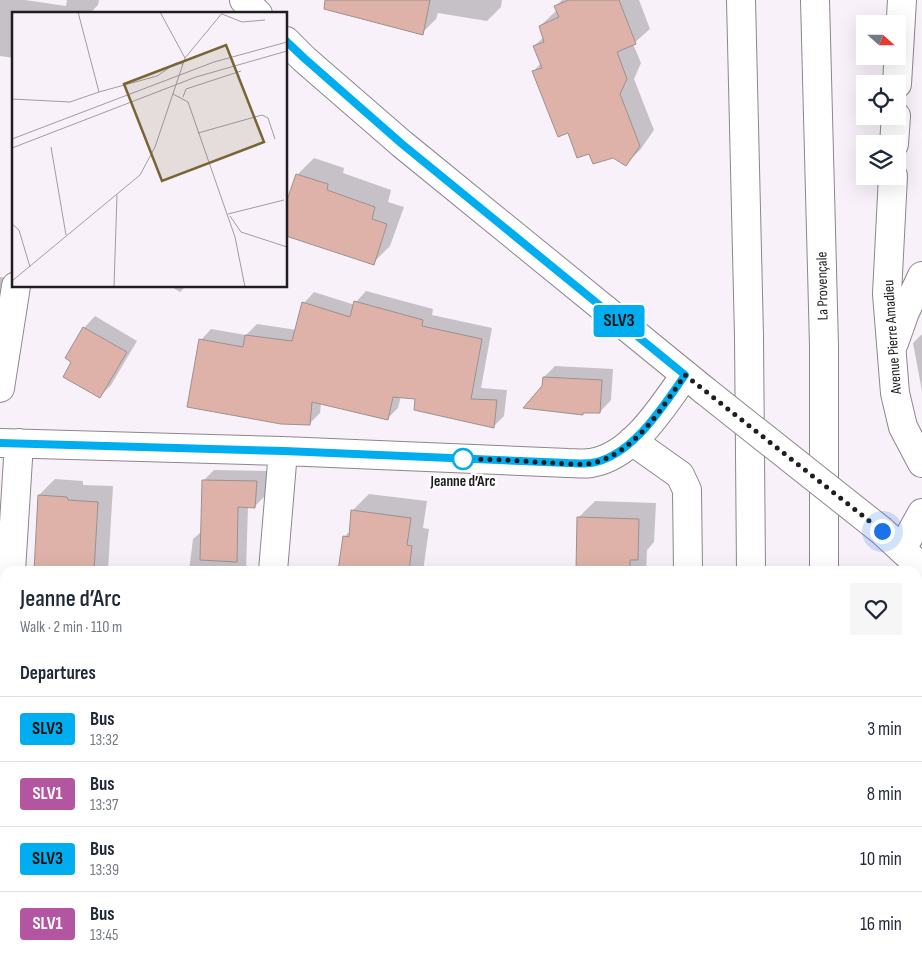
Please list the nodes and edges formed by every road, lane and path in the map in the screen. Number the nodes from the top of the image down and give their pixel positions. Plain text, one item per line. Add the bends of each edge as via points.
1 (244, 0) edge
2 (741, 0) edge
3 (815, 0) edge
4 (902, 0) edge
5 (256, 12) edge
6 (288, 43) edge
7 (898, 75) edge
8 (893, 185) edge
9 (922, 276) edge
10 (16, 288) edge
11 (892, 349) junction
12 (694, 383) junction
13 (0, 388) edge
14 (632, 441) junction
15 (9, 443) edge
16 (284, 451) junction
17 (922, 463) edge
18 (922, 513) edge
19 (902, 549) junction
20 (10, 566) edge
21 (273, 566) edge
22 (688, 566) edge
23 (751, 566) edge
24 (824, 566) edge
25 (920, 566) edge

1 - 5 main road
2 - 23 main road
3 - 24 main road, La Provençale via 824,346
4 - 7 main road
6 - 12 main road via 402,144
8 - 11 main road, Avenue Pierre Amadieu via 887,294
9 - 11 main road
10 - 13 main road
11 - 17 main road, Avenue Pierre Amadieu via 895,393 903,427
12 - 14 main road
12 - 19 main road, bridge
14 - 16 main road via 592,463
14 - 22 main road via 680,475 687,490
15 - 16 main road
15 - 20 main road
16 - 21 main road
18 - 19 main road
19 - 25 main road

